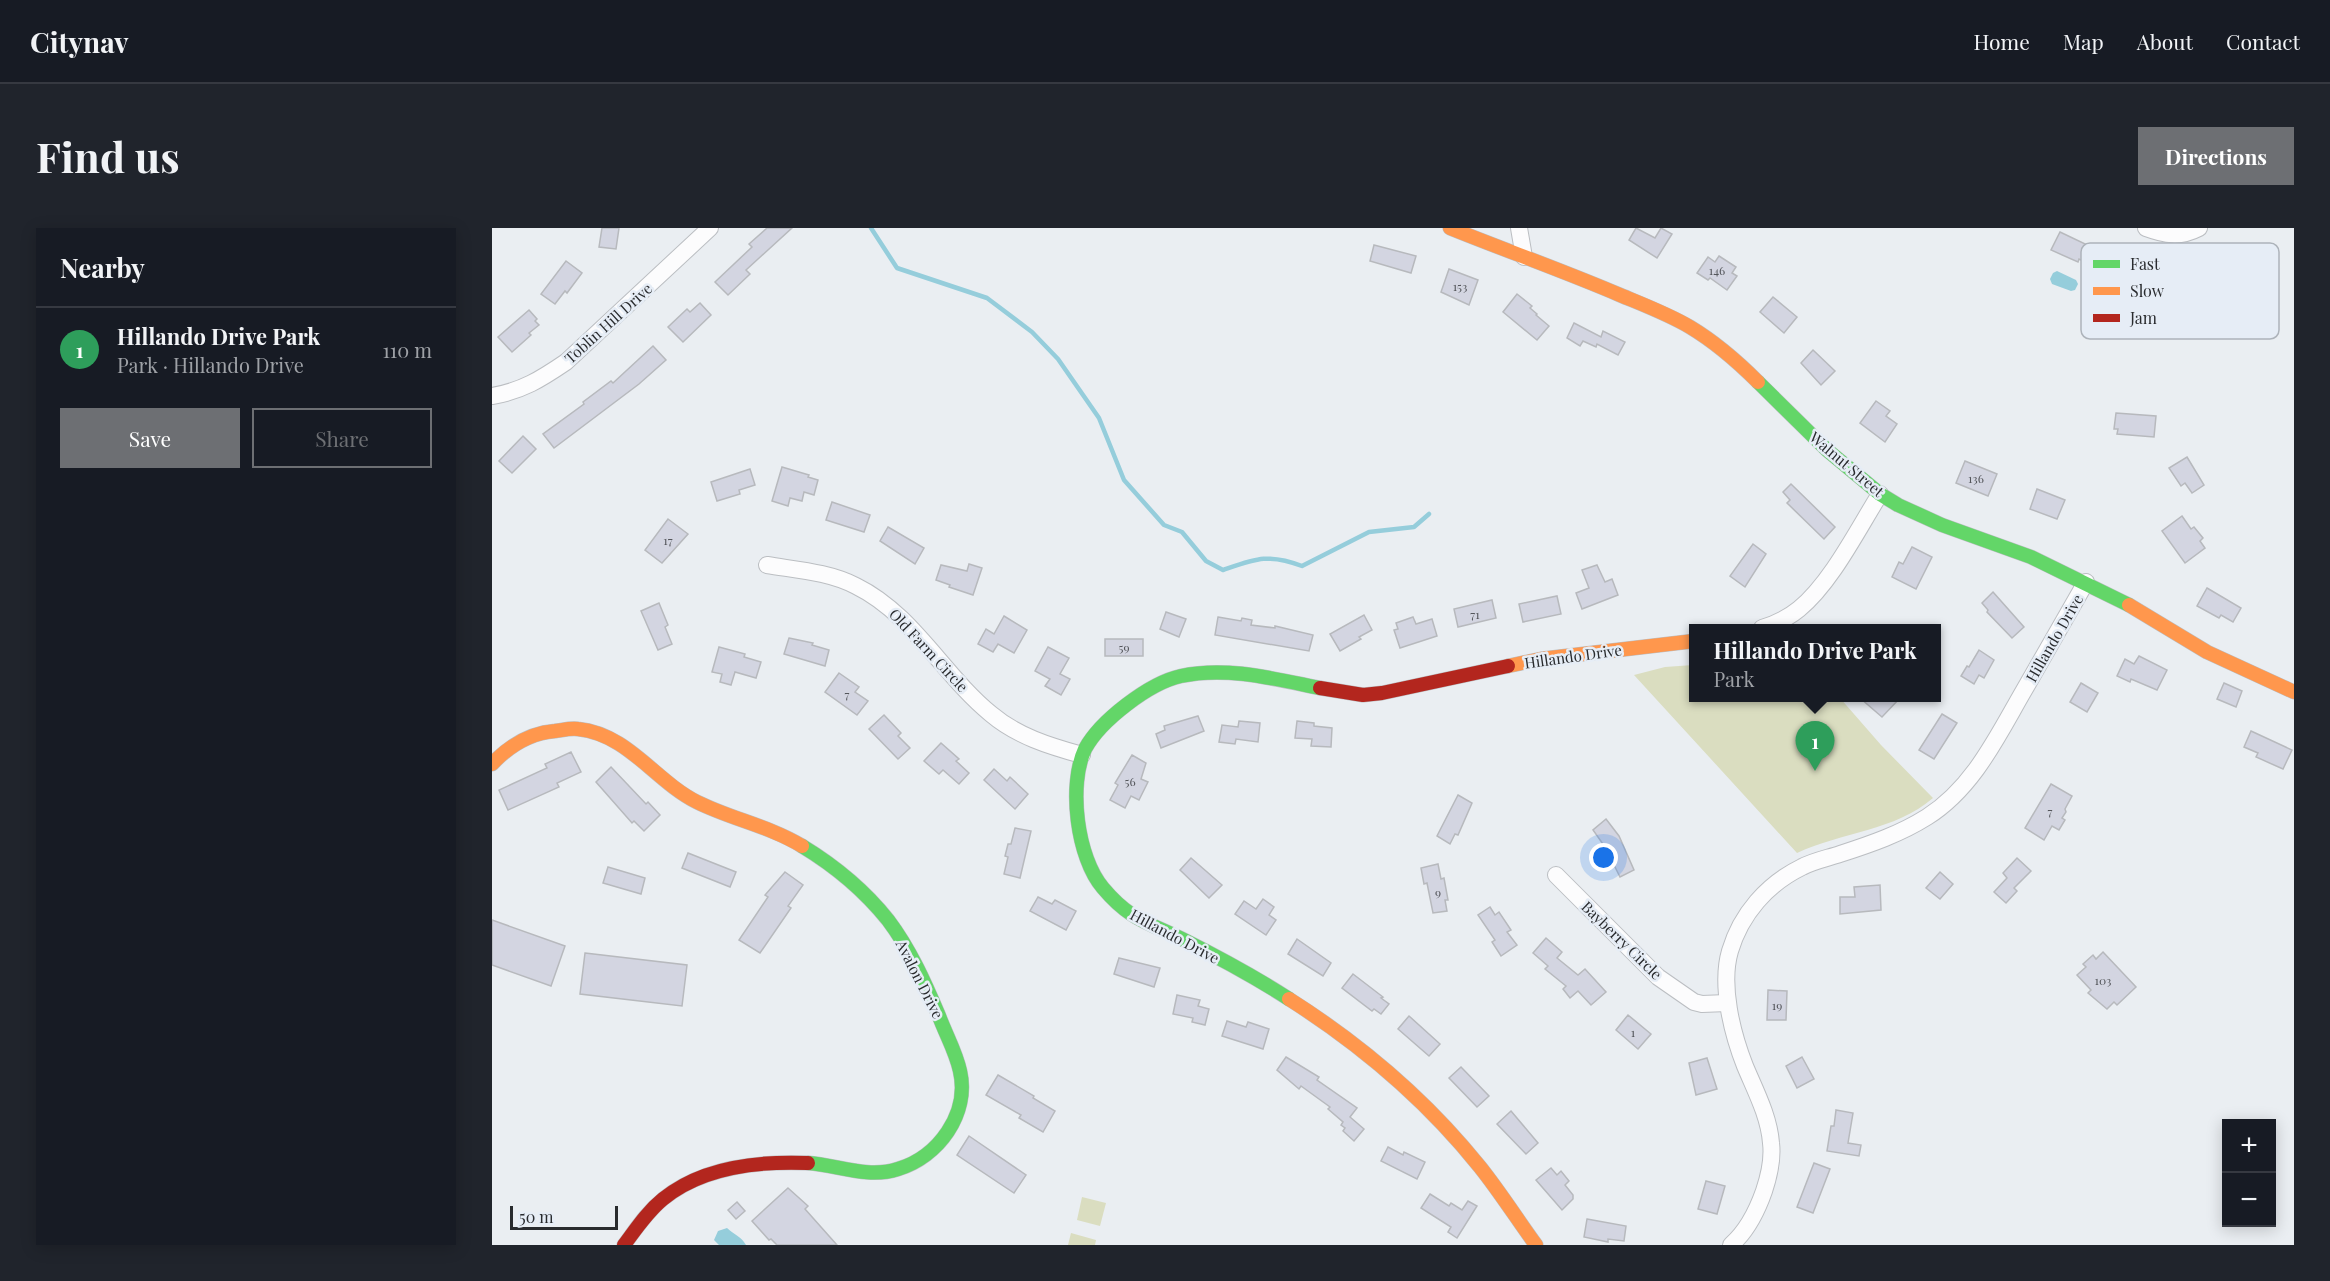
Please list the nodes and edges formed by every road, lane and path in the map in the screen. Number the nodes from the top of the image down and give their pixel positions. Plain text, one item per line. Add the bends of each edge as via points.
1 (710, 228) edge
2 (1450, 228) edge
3 (1520, 228) edge
4 (2146, 228) edge
5 (2199, 228) edge
6 (1524, 257) junction
7 (492, 396) edge
8 (1880, 494) junction
9 (767, 565) dead end
10 (2086, 582) junction
11 (1773, 624) edge
12 (1689, 642) edge
13 (2294, 692) edge
14 (1082, 755) junction
15 (492, 764) edge
16 (1556, 875) dead end
17 (1727, 1003) junction
18 (624, 1245) edge
19 (1536, 1245) edge
20 (1731, 1245) edge

1 - 7 street, Toblin Hill Drive via 566,362 514,393
2 - 6 street, Walnut Street
3 - 6 street
4 - 5 street via 2166,235 2185,235
6 - 8 street, Walnut Street via 1617,292 1693,329 1738,362 1827,450
8 - 10 street, Walnut Street via 1942,525 2031,557
8 - 11 street via 1815,595
9 - 14 street, Old Farm Circle via 837,578 870,593 907,624 991,714 1034,740
10 - 13 street, Walnut Street via 2207,652
10 - 17 street, Hillando Drive via 1999,734 1956,794 1901,832 1802,867 1755,902 1740,924 1730,952
12 - 14 street, Hillando Drive via 1541,659 1363,695 1239,674 1193,673 1155,686 1115,713
14 - 19 street, Hillando Drive via 1078,784 1080,840 1091,873 1104,889 1135,918 1186,941 1283,995 1364,1054 1442,1124 1481,1168
15 - 18 street, Avalon Drive via 503,753 539,733 578,729 609,737 695,801 776,832 824,859 854,884 914,960 961,1072 962,1098 950,1130 915,1162 883,1173 789,1163 716,1173 678,1189 651,1208
16 - 17 street, Bayberry Circle via 1658,977 1694,1002
17 - 20 street, Hillando Drive via 1743,1062 1765,1113 1772,1156 1760,1203

